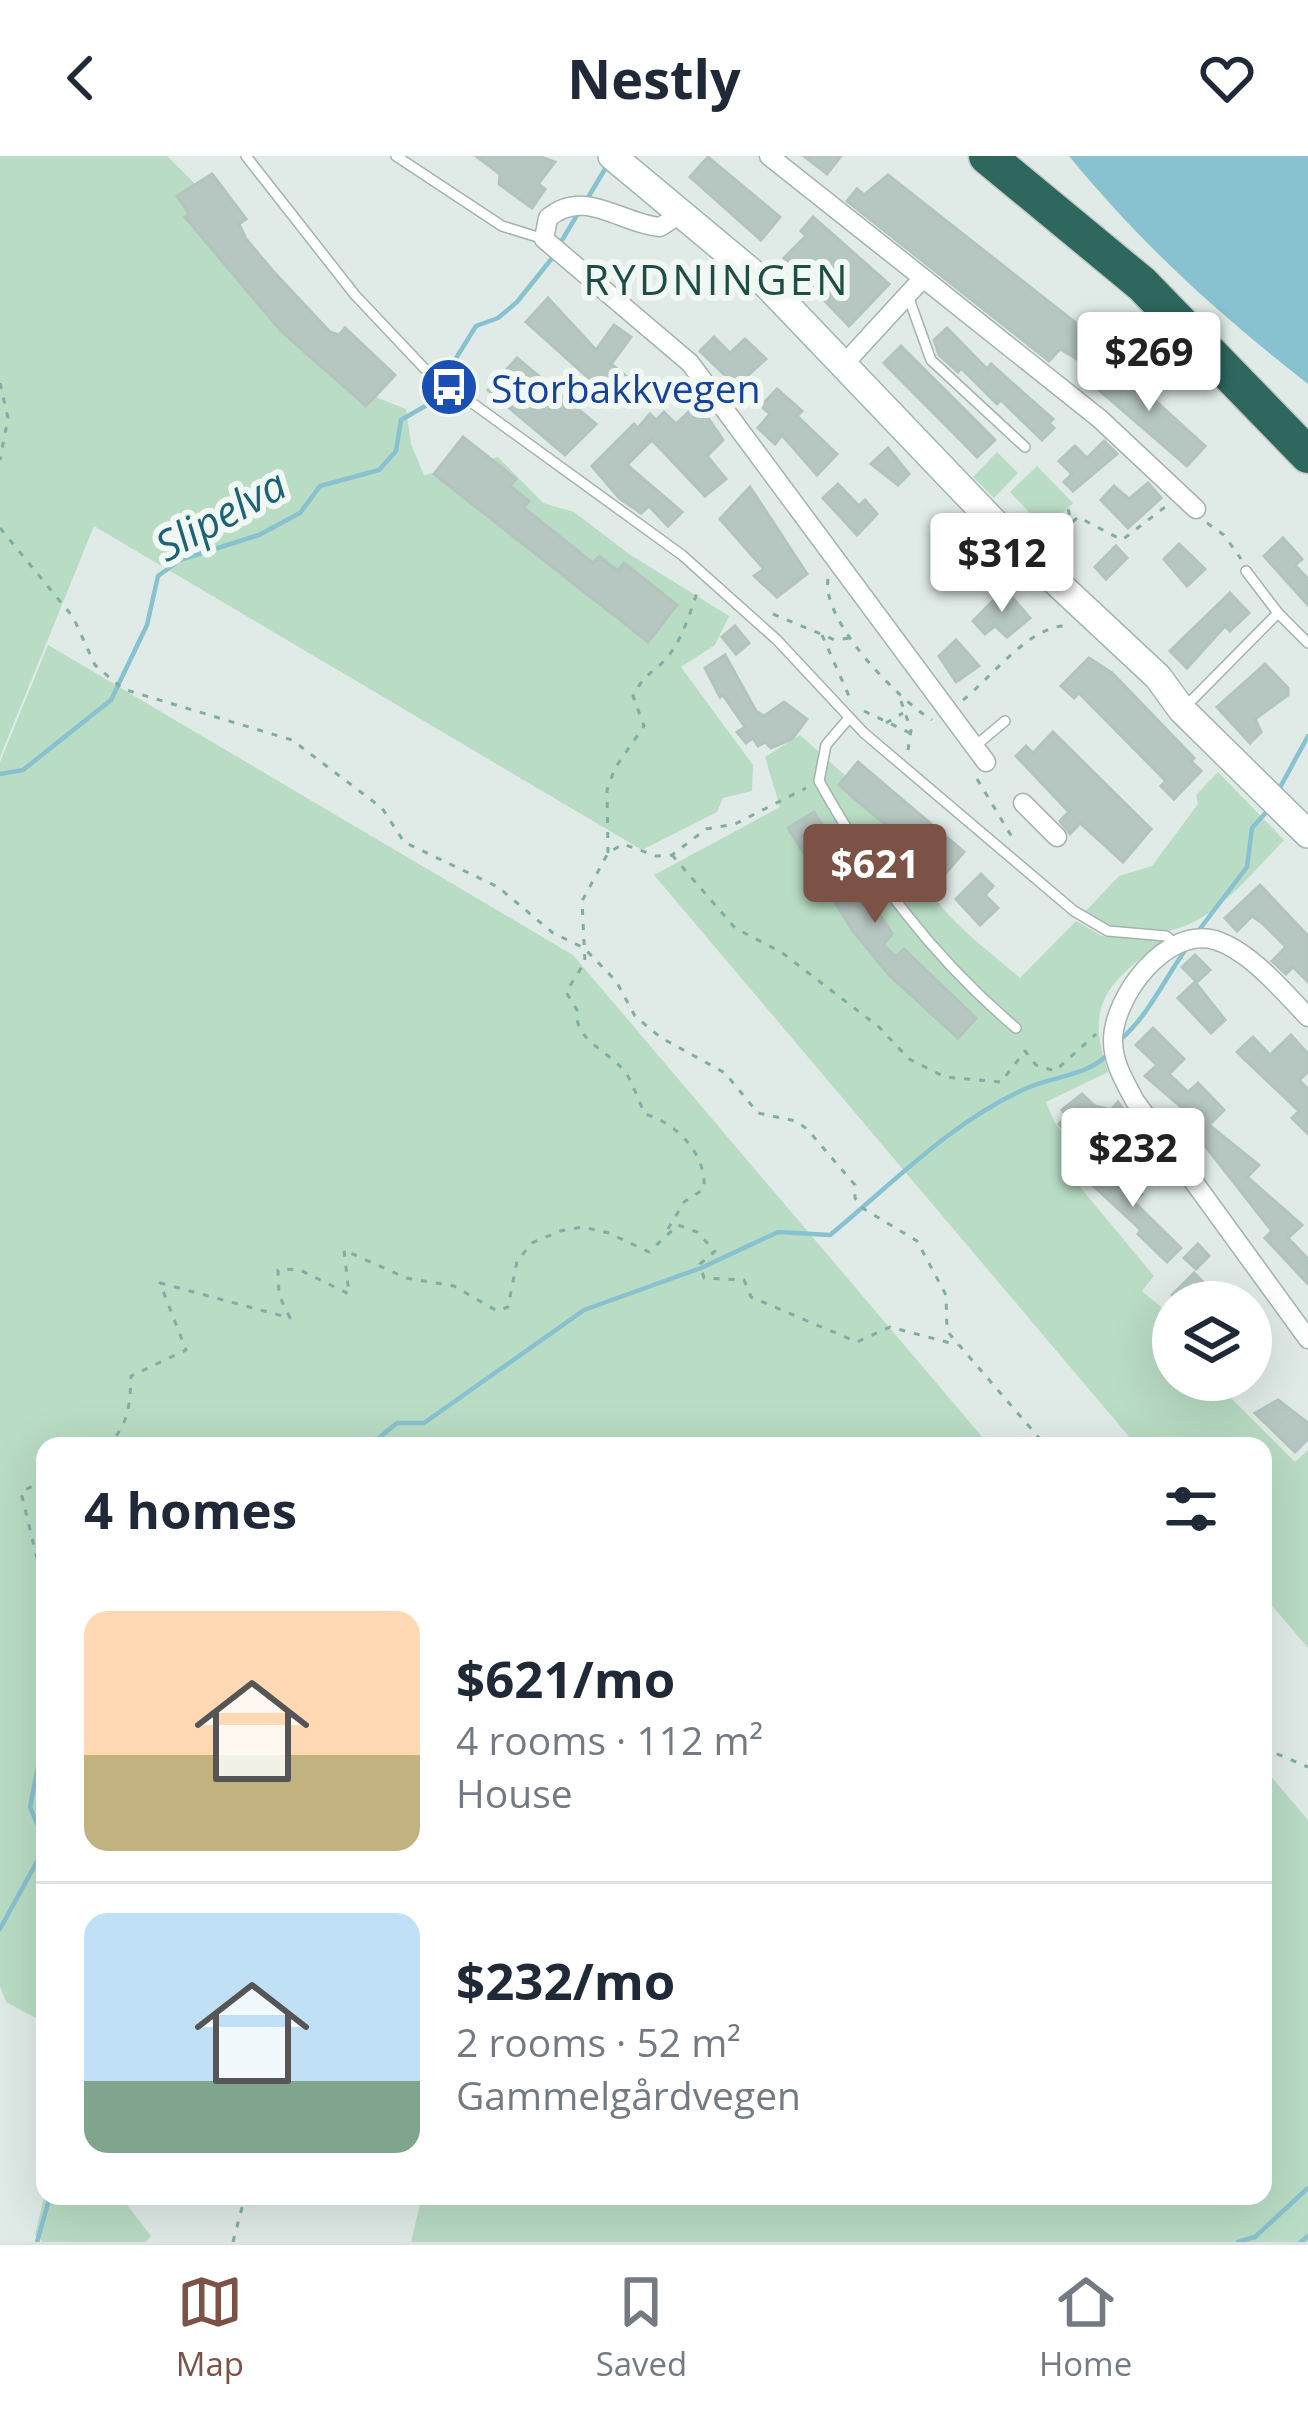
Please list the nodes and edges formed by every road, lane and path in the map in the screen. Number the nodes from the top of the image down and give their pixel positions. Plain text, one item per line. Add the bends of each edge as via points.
1 (246, 156) edge
2 (396, 156) edge
3 (612, 156) edge
4 (769, 156) edge
5 (987, 156) edge
6 (682, 213) junction
7 (544, 239) junction
8 (923, 278) junction
9 (908, 296) junction
10 (845, 363) junction
11 (0, 382) edge
12 (1025, 446) dead end
13 (1308, 455) edge
14 (0, 460) edge
15 (1178, 492) junction
16 (1196, 508) joint
17 (1068, 509) dead end
18 (1072, 522) junction
19 (0, 528) edge
20 (1048, 528) dead end
21 (836, 563) junction
22 (1246, 571) joint
23 (704, 574) junction
24 (1279, 613) junction
25 (773, 614) dead end
26 (1096, 620) junction
27 (822, 635) junction
28 (852, 637) junction
29 (1308, 643) edge
30 (900, 700) junction
31 (1182, 710) junction
32 (904, 712) junction
33 (949, 713) junction
34 (849, 718) junction
35 (1004, 721) dead end
36 (886, 723) junction
37 (910, 733) junction
38 (979, 763) junction
39 (910, 772) junction
40 (818, 782) junction
41 (1023, 803) dead end
42 (1308, 834) edge
43 (1057, 837) dead end
44 (608, 853) junction
45 (672, 855) junction
46 (1019, 861) junction
47 (1176, 944) junction
48 (584, 948) junction
49 (1308, 1017) edge
50 (1016, 1028) dead end
51 (1114, 1030) junction
52 (662, 1235) junction
53 (1308, 1340) edge
54 (958, 1345) junction
55 (117, 1437) edge
56 (1038, 1437) edge
57 (36, 1484) edge
58 (36, 1554) edge
59 (1272, 1752) edge
60 (1308, 1767) edge
61 (242, 2205) edge
62 (232, 2242) edge

1 - 23 lane via 424,368
2 - 7 lane via 502,226
3 - 6 street
4 - 8 street
5 - 13 highway via 1142,284
6 - 7 street via 660,227 567,206 548,218
6 - 10 street
7 - 21 street via 690,363
8 - 9 street
8 - 15 street
9 - 10 street
9 - 12 lane via 931,360
10 - 26 street
11 - 14 path via 8,418
15 - 16 street
15 - 18 path via 1122,539 1083,518
16 - 22 path
17 - 18 path
18 - 20 path via 1045,547
19 - 48 path via 73,617 95,665 123,689 292,740 382,808 404,842 498,887
21 - 28 path via 826,590
21 - 33 street
22 - 24 lane
23 - 34 lane
23 - 44 path via 681,637 645,671 633,695 644,726 608,790
24 - 29 lane
24 - 31 lane
25 - 27 path
26 - 31 street
26 - 33 path via 1085,632 1053,625
27 - 28 path
27 - 36 path via 854,704
28 - 30 path
30 - 32 path
30 - 33 path via 934,722
31 - 42 street
32 - 36 path
32 - 37 path
33 - 38 street
34 - 39 lane
34 - 40 lane via 826,745
35 - 38 lane
36 - 37 path
37 - 39 path
38 - 46 path
39 - 46 lane
40 - 45 path via 735,824 706,829
40 - 50 lane via 918,933
41 - 43 street
44 - 45 path via 623,844
44 - 48 path via 583,901
45 - 51 path via 735,928 782,952 909,1059 945,1077 1001,1082 1025,1051 1055,1070 1080,1044
46 - 47 lane via 1100,928
47 - 49 street via 1200,938 1227,945
47 - 51 street via 1138,981
48 - 52 path via 582,973 566,992 575,1020 630,1079 645,1114 677,1132 700,1161 704,1190 684,1202
48 - 54 path via 635,1016 725,1072 758,1113 796,1120 855,1185 863,1209 916,1241 946,1295 947,1331
51 - 53 street via 1116,1061 1135,1101
52 - 54 path via 678,1225 697,1232 715,1251 700,1264 704,1278 735,1275 751,1297 836,1336 857,1342 890,1327
52 - 55 path via 649,1252 583,1227 532,1243 517,1261 508,1306 497,1311 454,1286 406,1278 344,1250 349,1294 298,1269 278,1270 290,1318 160,1282 186,1350 131,1376 130,1410
54 - 56 path
57 - 58 path via 21,1492
59 - 60 path
61 - 62 path

